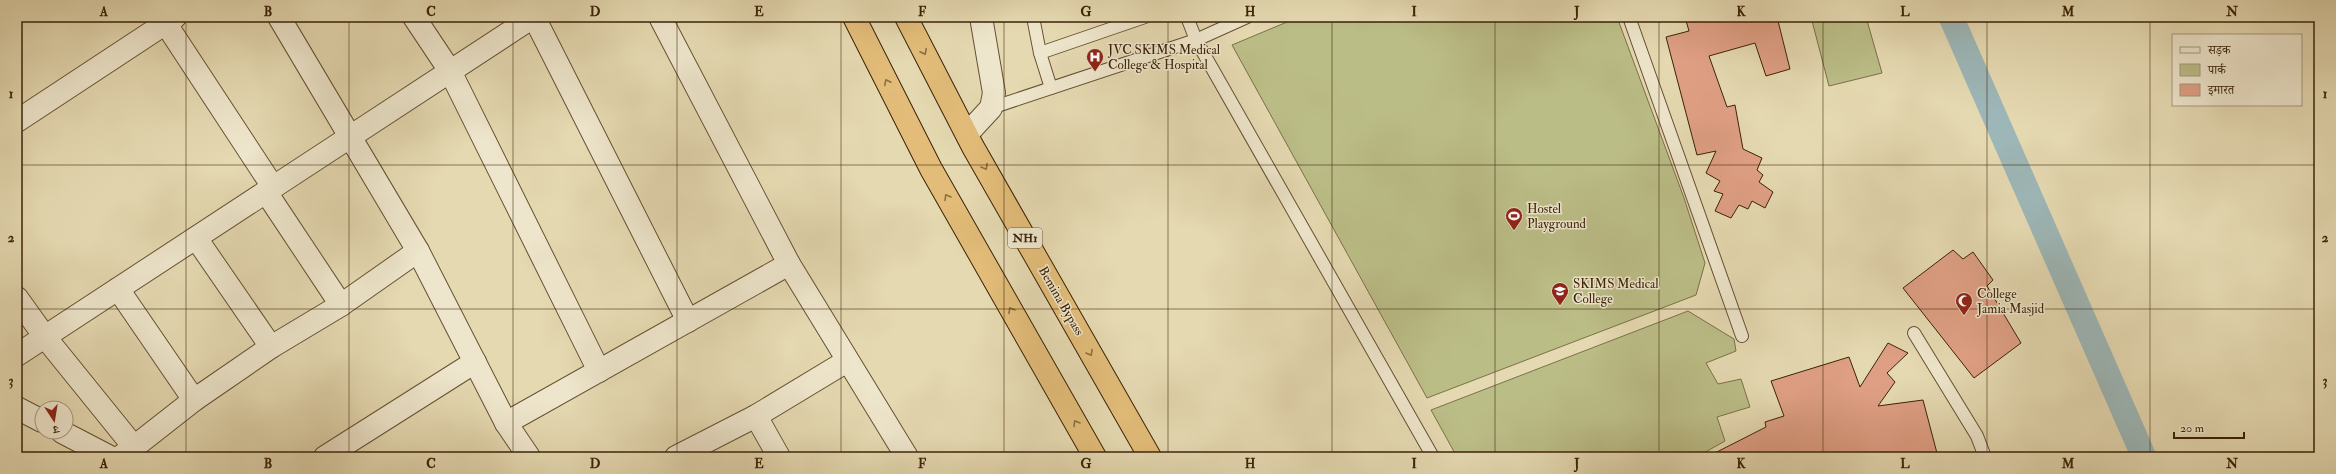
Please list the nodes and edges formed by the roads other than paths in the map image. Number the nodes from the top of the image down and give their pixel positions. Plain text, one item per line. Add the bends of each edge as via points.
1 (280, 17) edge
2 (414, 17) edge
3 (533, 17) edge
4 (660, 17) edge
5 (854, 17) edge
6 (906, 17) edge
7 (981, 17) edge
8 (1033, 17) edge
9 (1145, 17) edge
10 (1187, 17) edge
11 (1247, 17) edge
12 (1629, 17) edge
13 (170, 20) edge
14 (1111, 23) edge
15 (1196, 40) junction
16 (1040, 53) junction
17 (450, 71) junction
18 (1051, 88) junction
19 (991, 108) junction
20 (17, 121) edge
21 (967, 134) junction
22 (352, 136) junction
23 (270, 189) junction
24 (196, 238) junction
25 (418, 250) junction
26 (789, 264) junction
27 (118, 289) junction
28 (17, 298) edge
29 (341, 305) junction
30 (688, 321) junction
31 (1914, 333) dead end
32 (1742, 336) dead end
33 (45, 337) junction
34 (271, 348) junction
35 (17, 355) edge
36 (847, 361) junction
37 (476, 362) junction
38 (599, 371) junction
39 (194, 400) junction
40 (17, 408) edge
41 (756, 416) junction
42 (34, 417) edge
43 (506, 423) junction
44 (74, 438) edge
45 (127, 452) edge
46 (110, 457) edge
47 (325, 457) edge
48 (529, 457) edge
49 (676, 457) edge
50 (779, 457) edge
51 (907, 457) edge
52 (1095, 457) edge
53 (1150, 457) edge
54 (1433, 457) edge
55 (1985, 457) edge

1 - 22 street
2 - 17 street
3 - 17 street
3 - 30 street
4 - 26 street
52 -> 5 highway via 931,169
6 -> 21 highway, Bemina Bypass / NH1
7 - 19 street via 994,93
8 - 16 lane
9 - 14 lane
10 - 15 lane
11 - 15 lane
12 - 32 lane
13 - 20 street
13 - 23 street
14 - 16 lane
15 - 18 lane
15 - 54 lane
16 - 18 lane
17 - 22 street
17 - 38 street
18 - 19 lane
19 - 21 street
21 -> 53 highway, Bemina Bypass / NH1
22 - 23 street
22 - 25 street
23 - 24 street
23 - 29 street
24 - 27 street
24 - 34 street
25 - 29 street
25 - 37 street
26 - 30 street
26 - 36 street
27 - 33 street
27 - 39 street
28 - 33 street
29 - 34 street
30 - 38 street
31 - 55 lane via 1977,436
33 - 35 street
33 - 45 street
34 - 39 street
36 - 41 street
36 - 51 street
37 - 43 street
37 - 47 street
38 - 43 street
39 - 45 street
40 - 42 street
41 - 49 street
41 - 50 street
43 - 48 street
44 - 46 street

